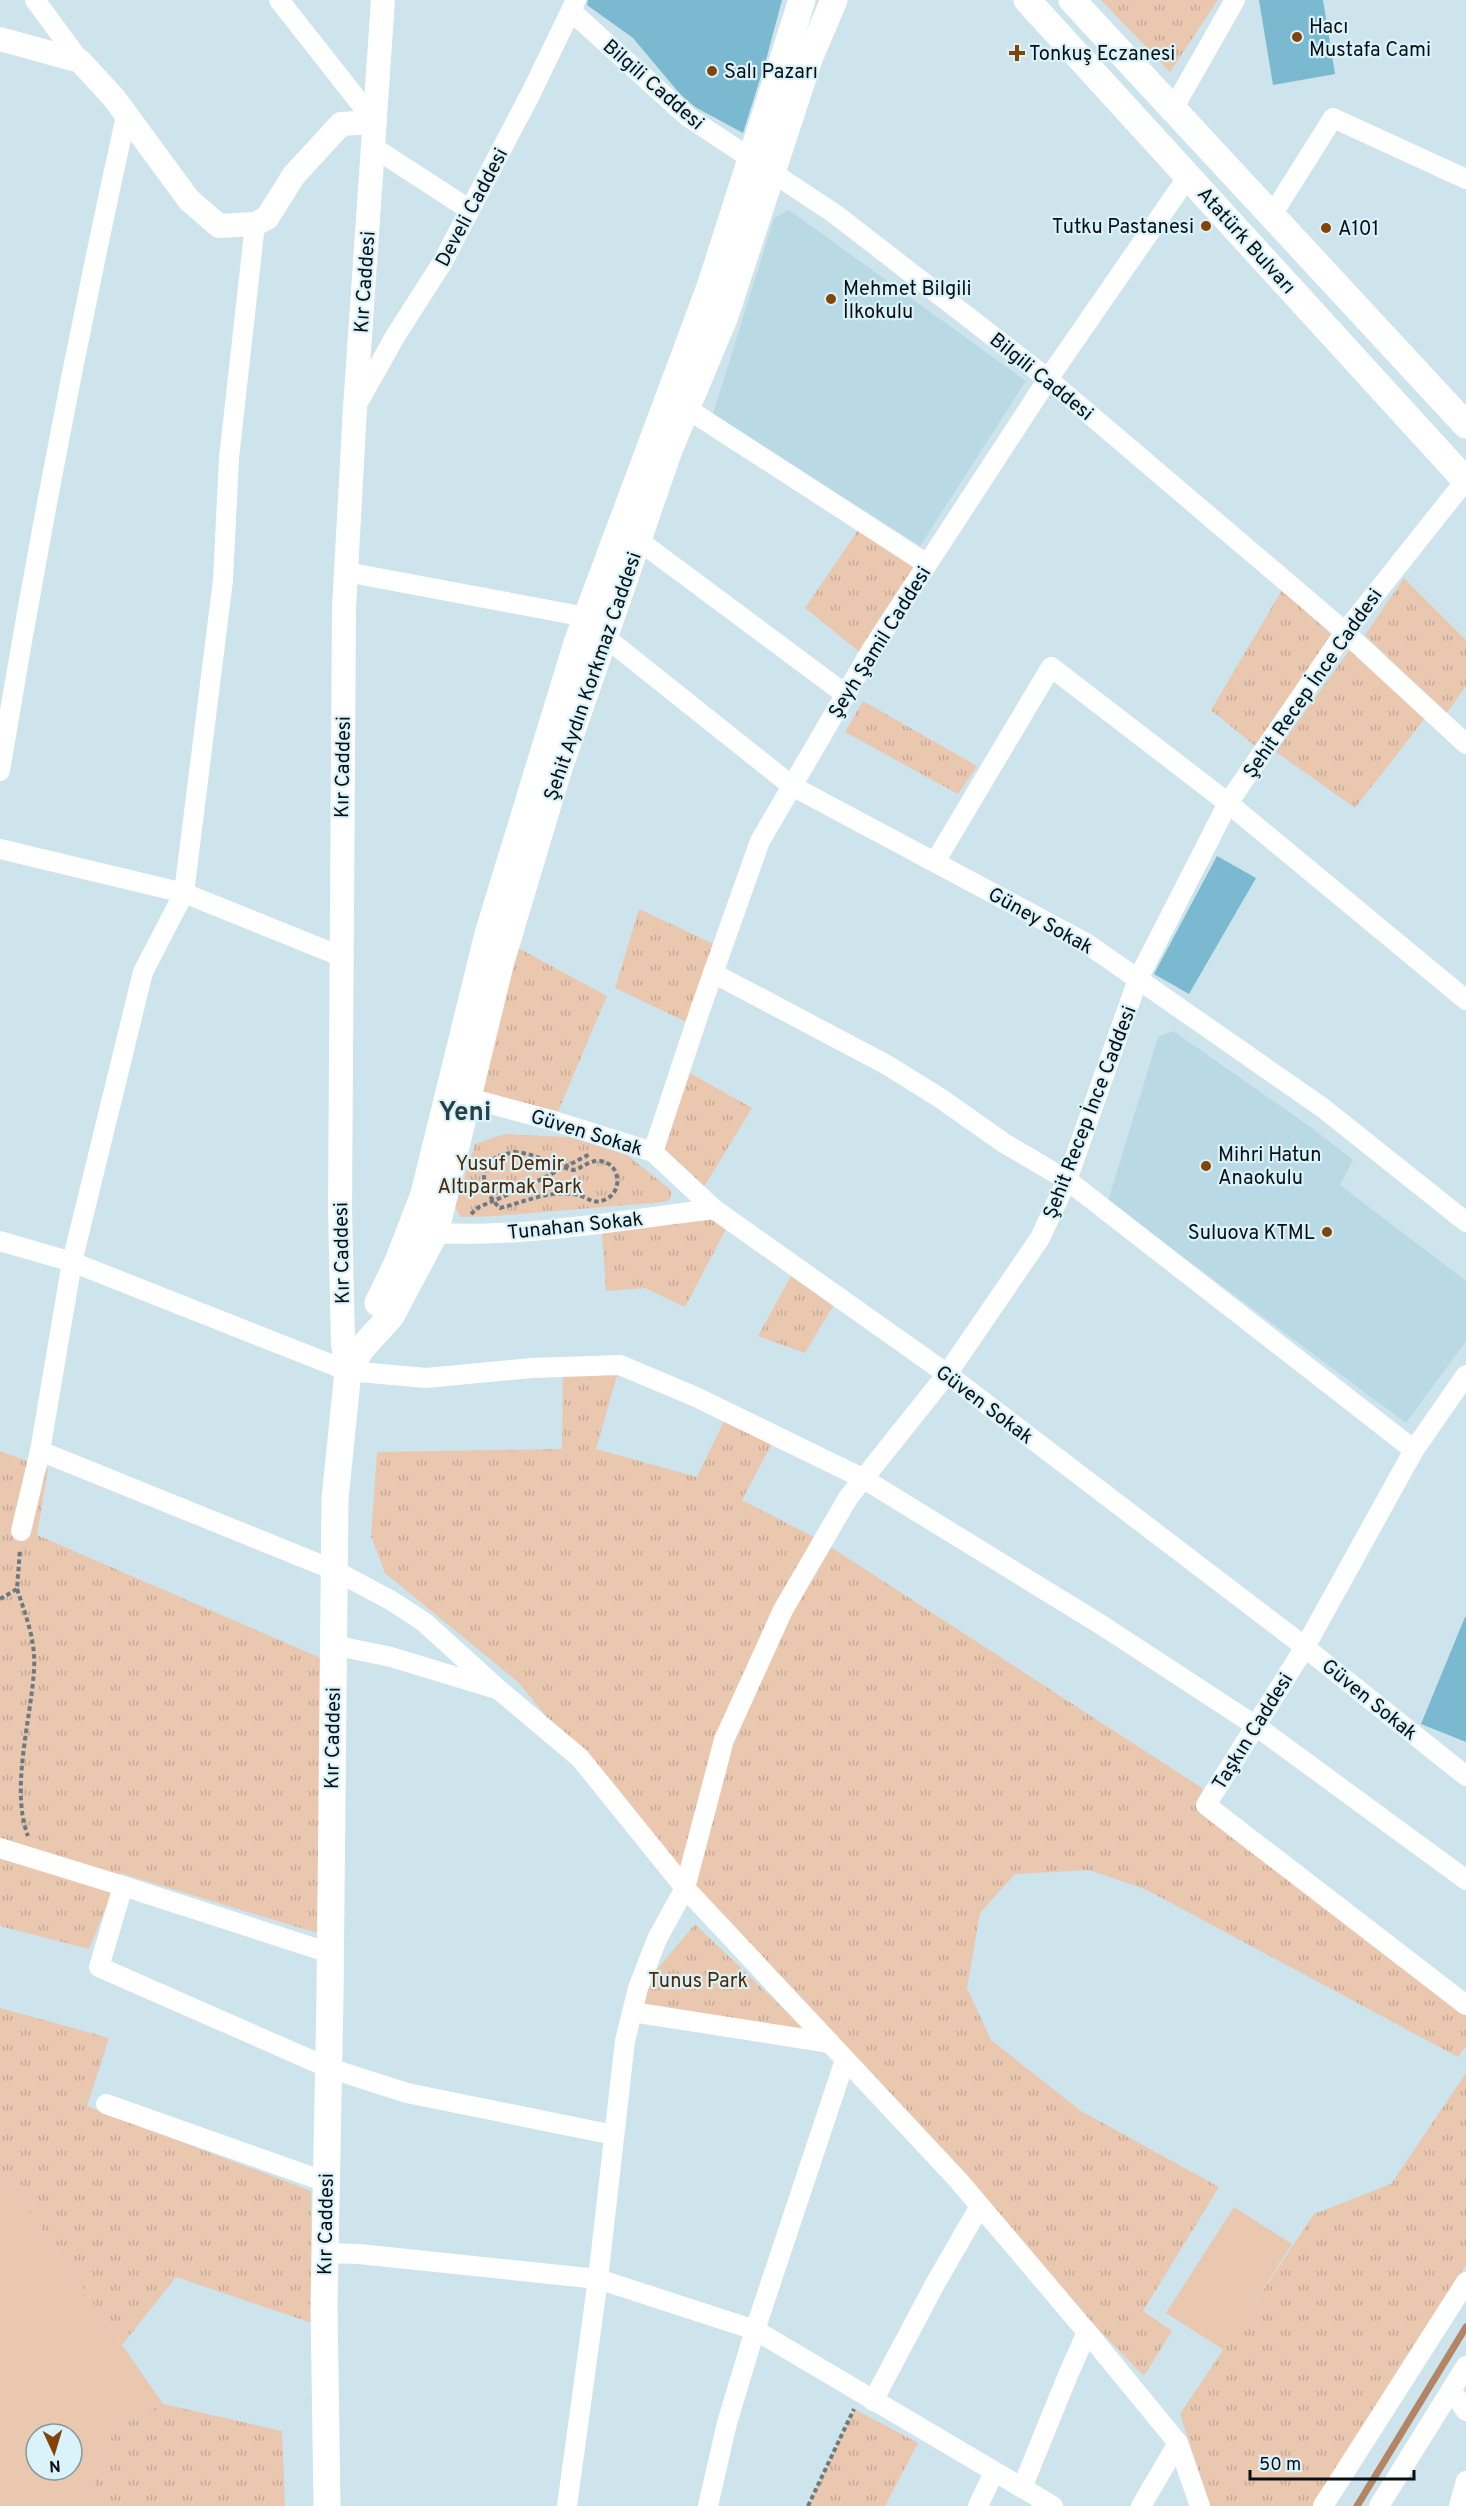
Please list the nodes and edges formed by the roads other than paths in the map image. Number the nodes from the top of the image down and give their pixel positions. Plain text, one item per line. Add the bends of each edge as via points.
1 (35, 0) edge
2 (279, 0) edge
3 (383, 0) edge
4 (802, 0) edge
5 (834, 0) edge
6 (1027, 0) edge
7 (1072, 0) edge
8 (1236, 0) edge
9 (573, 5) edge
10 (0, 39) edge
11 (80, 61) junction
12 (1173, 109) junction
13 (126, 116) junction
14 (375, 122) junction
15 (373, 147) junction
16 (762, 166) junction
17 (1189, 176) junction
18 (1466, 179) edge
19 (470, 210) junction
20 (1272, 215) junction
21 (255, 224) junction
22 (1048, 380) junction
23 (354, 408) junction
24 (686, 408) junction
25 (1466, 425) edge
26 (1466, 481) edge
27 (638, 540) junction
28 (927, 564) junction
29 (346, 572) junction
30 (586, 617) junction
31 (1344, 632) junction
32 (605, 637) junction
33 (845, 694) junction
34 (1466, 744) edge
35 (0, 771) edge
36 (792, 786) junction
37 (1228, 803) junction
38 (0, 849) edge
39 (935, 862) junction
40 (184, 893) junction
41 (340, 956) junction
42 (713, 973) junction
43 (1138, 979) junction
44 (1466, 1000) edge
45 (469, 1098) junction
46 (653, 1152) junction
47 (1067, 1180) junction
48 (714, 1209) junction
49 (1466, 1222) edge
50 (435, 1233) junction
51 (0, 1241) edge
52 (72, 1262) junction
53 (355, 1360) junction
54 (947, 1374) junction
55 (1466, 1375) edge
56 (1414, 1450) junction
57 (40, 1451) junction
58 (864, 1479) junction
59 (21, 1531) road end
60 (334, 1570) junction
61 (333, 1645) junction
62 (1305, 1647) junction
63 (499, 1690) junction
64 (1256, 1726) junction
65 (1466, 1776) edge
66 (0, 1848) edge
67 (1466, 1880) edge
68 (123, 1886) junction
69 (685, 1888) junction
70 (330, 1953) junction
71 (1466, 2005) edge
72 (632, 2012) junction
73 (830, 2043) junction
74 (845, 2060) junction
75 (329, 2068) junction
76 (106, 2104) dead end
77 (614, 2135) junction
78 (326, 2182) junction
79 (980, 2206) junction
80 (325, 2253) junction
81 (598, 2279) junction
82 (1466, 2282) edge
83 (754, 2330) junction
84 (1087, 2332) junction
85 (1466, 2366) edge
86 (1451, 2390) junction
87 (867, 2398) junction
88 (1466, 2411) edge
89 (1178, 2443) junction
90 (994, 2472) junction
91 (1466, 2481) edge
92 (1022, 2488) junction
93 (327, 2506) edge
94 (567, 2506) edge
95 (708, 2506) edge
96 (978, 2506) edge
97 (1053, 2506) edge
98 (1142, 2506) edge
99 (1200, 2506) edge
100 (1323, 2506) edge
101 (1379, 2506) edge
102 (1460, 2506) edge

1 - 11 street
2 - 14 street
3 - 14 street, Kır Caddesi
4 - 16 main road, Şehit Aydın Korkmaz Caddesi
5 - 16 main road, Şehit Aydın Korkmaz Caddesi
6 - 17 main road, Atatürk Bulvarı
7 - 12 main road, Atatürk Bulvarı
8 - 12 street
9 - 16 street, Bilgili Caddesi via 688,117
9 - 19 street, Develi Caddesi
10 - 11 street
11 - 13 street
12 - 20 main road, Atatürk Bulvarı
13 - 21 street via 189,200 219,226
13 - 35 street via 36,556
14 - 15 street, Kır Caddesi
14 - 21 street via 341,124 294,175 267,218
15 - 19 street
15 - 23 street, Kır Caddesi
16 - 22 street, Bilgili Caddesi via 835,214
16 - 24 main road, Şehit Aydın Korkmaz Caddesi via 725,316
16 - 30 main road, Şehit Aydın Korkmaz Caddesi via 710,287
17 - 22 street, Şeyh Şamil Caddesi
17 - 26 main road, Atatürk Bulvarı
18 - 20 street via 1334,117
19 - 23 street, Develi Caddesi
20 - 25 main road, Atatürk Bulvarı
21 - 40 street via 229,458 223,580
22 - 28 street, Şeyh Şamil Caddesi
22 - 31 street, Bilgili Caddesi
23 - 29 street, Kır Caddesi
24 - 27 main road, Şehit Aydın Korkmaz Caddesi
24 - 28 street
26 - 31 street, Şehit Recep İnce Caddesi
27 - 32 main road, Şehit Aydın Korkmaz Caddesi
27 - 33 street
28 - 33 street, Şeyh Şamil Caddesi
29 - 30 street
29 - 41 street, Kır Caddesi
30 - 53 main road, Şehit Aydın Korkmaz Caddesi via 490,924 424,1194
31 - 34 street, Bilgili Caddesi
31 - 37 street, Şehit Recep İnce Caddesi
32 - 36 street, Güney Sokak
32 - 45 main road, Şehit Aydın Korkmaz Caddesi via 558,771 500,965
33 - 36 street, Şeyh Şamil Caddesi
36 - 39 street, Güney Sokak
36 - 42 street, Şeyh Şamil Caddesi via 760,841
37 - 39 street via 1051,667
37 - 43 street, Şehit Recep İnce Caddesi
37 - 44 street
38 - 40 street
39 - 43 street, Güney Sokak via 1086,943
40 - 41 street
40 - 52 street via 143,972
41 - 53 street, Kır Caddesi via 343,1344
42 - 46 street, Şeyh Şamil Caddesi
42 - 47 street via 887,1065
43 - 47 street, Şehit Recep İnce Caddesi
43 - 49 street, Güney Sokak via 1323,1108
45 - 46 street, Güven Sokak
45 - 50 main road, Şehit Aydın Korkmaz Caddesi
46 - 48 street, Güven Sokak
47 - 54 street, Şehit Recep İnce Caddesi via 1040,1238
47 - 56 street
48 - 50 street, Tunahan Sokak via 468,1235
48 - 54 street, Güven Sokak
50 - 53 main road, Şehit Aydın Korkmaz Caddesi via 391,1316
51 - 52 street
52 - 53 street
52 - 57 street
53 - 58 street via 426,1378 620,1365 696,1397
53 - 60 main road, Kır Caddesi via 335,1499
54 - 58 street, Şehit Recep İnce Caddesi
54 - 62 street, Güven Sokak
55 - 56 street, Taşkın Caddesi
56 - 62 street, Taşkın Caddesi
57 - 59 street
57 - 60 street
58 - 64 street via 1100,1624
58 - 69 street, Şehit Recep İnce Caddesi via 848,1498 783,1610 724,1740
60 - 61 main road, Kır Caddesi
60 - 63 street via 424,1622
61 - 63 street via 391,1657
61 - 70 main road, Kır Caddesi
62 - 64 street, Taşkın Caddesi
62 - 65 street, Güven Sokak
63 - 69 street via 580,1758
64 - 67 street
64 - 71 street, Taşkın Caddesi via 1206,1805
66 - 68 street
68 - 70 street
68 - 75 street via 99,1967
69 - 72 street, Şehit Recep İnce Caddesi via 657,1939
69 - 73 street
70 - 75 main road, Kır Caddesi
72 - 73 street
72 - 77 street, Şehit Recep İnce Caddesi
73 - 74 street
74 - 79 street
74 - 83 street
75 - 77 street via 407,2093
75 - 78 main road, Kır Caddesi
76 - 78 street
77 - 81 street, Şehit Recep İnce Caddesi
78 - 80 main road, Kır Caddesi
79 - 84 street
79 - 87 street
80 - 81 street
80 - 93 main road, Kır Caddesi
81 - 83 street
81 - 94 street, Şehit Recep İnce Caddesi
82 - 100 street
83 - 87 street
83 - 95 street
84 - 89 street
84 - 92 street
85 - 86 street
86 - 88 street
86 - 101 street
87 - 90 street
89 - 98 street
89 - 99 street
90 - 92 street
90 - 96 street
91 - 102 street
92 - 97 street

